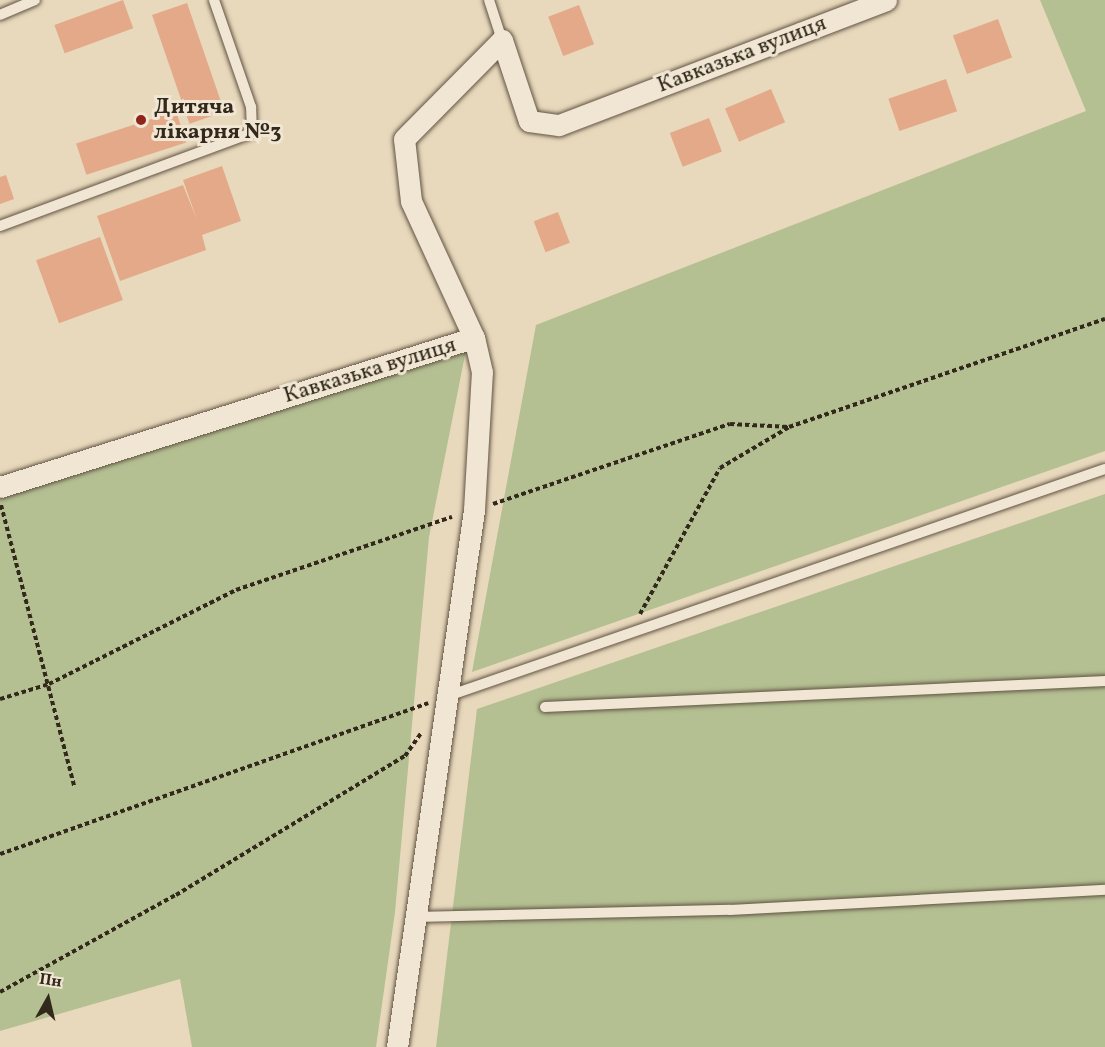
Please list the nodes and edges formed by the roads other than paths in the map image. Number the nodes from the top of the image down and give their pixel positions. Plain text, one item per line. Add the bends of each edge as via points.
1 (35, 0) edge
2 (214, 0) edge
3 (489, 0) edge
4 (886, 0) edge
5 (0, 15) edge
6 (502, 40) junction
7 (0, 226) edge
8 (474, 338) junction
9 (1105, 469) edge
10 (0, 487) edge
11 (1105, 681) edge
12 (445, 697) junction
13 (545, 707) dead end
14 (1105, 890) edge
15 (415, 917) junction
16 (397, 1047) edge

1 - 5 lane
2 - 7 lane via 251,107 252,133
3 - 6 lane
4 - 6 street, Кавказька вулиця via 559,125 529,121
6 - 8 street, Кавказька вулиця via 404,139 411,201
8 - 10 street, Кавказька вулиця
8 - 12 street via 482,372 474,510
9 - 12 lane
11 - 13 lane
12 - 15 street
14 - 15 lane via 730,910
15 - 16 street

